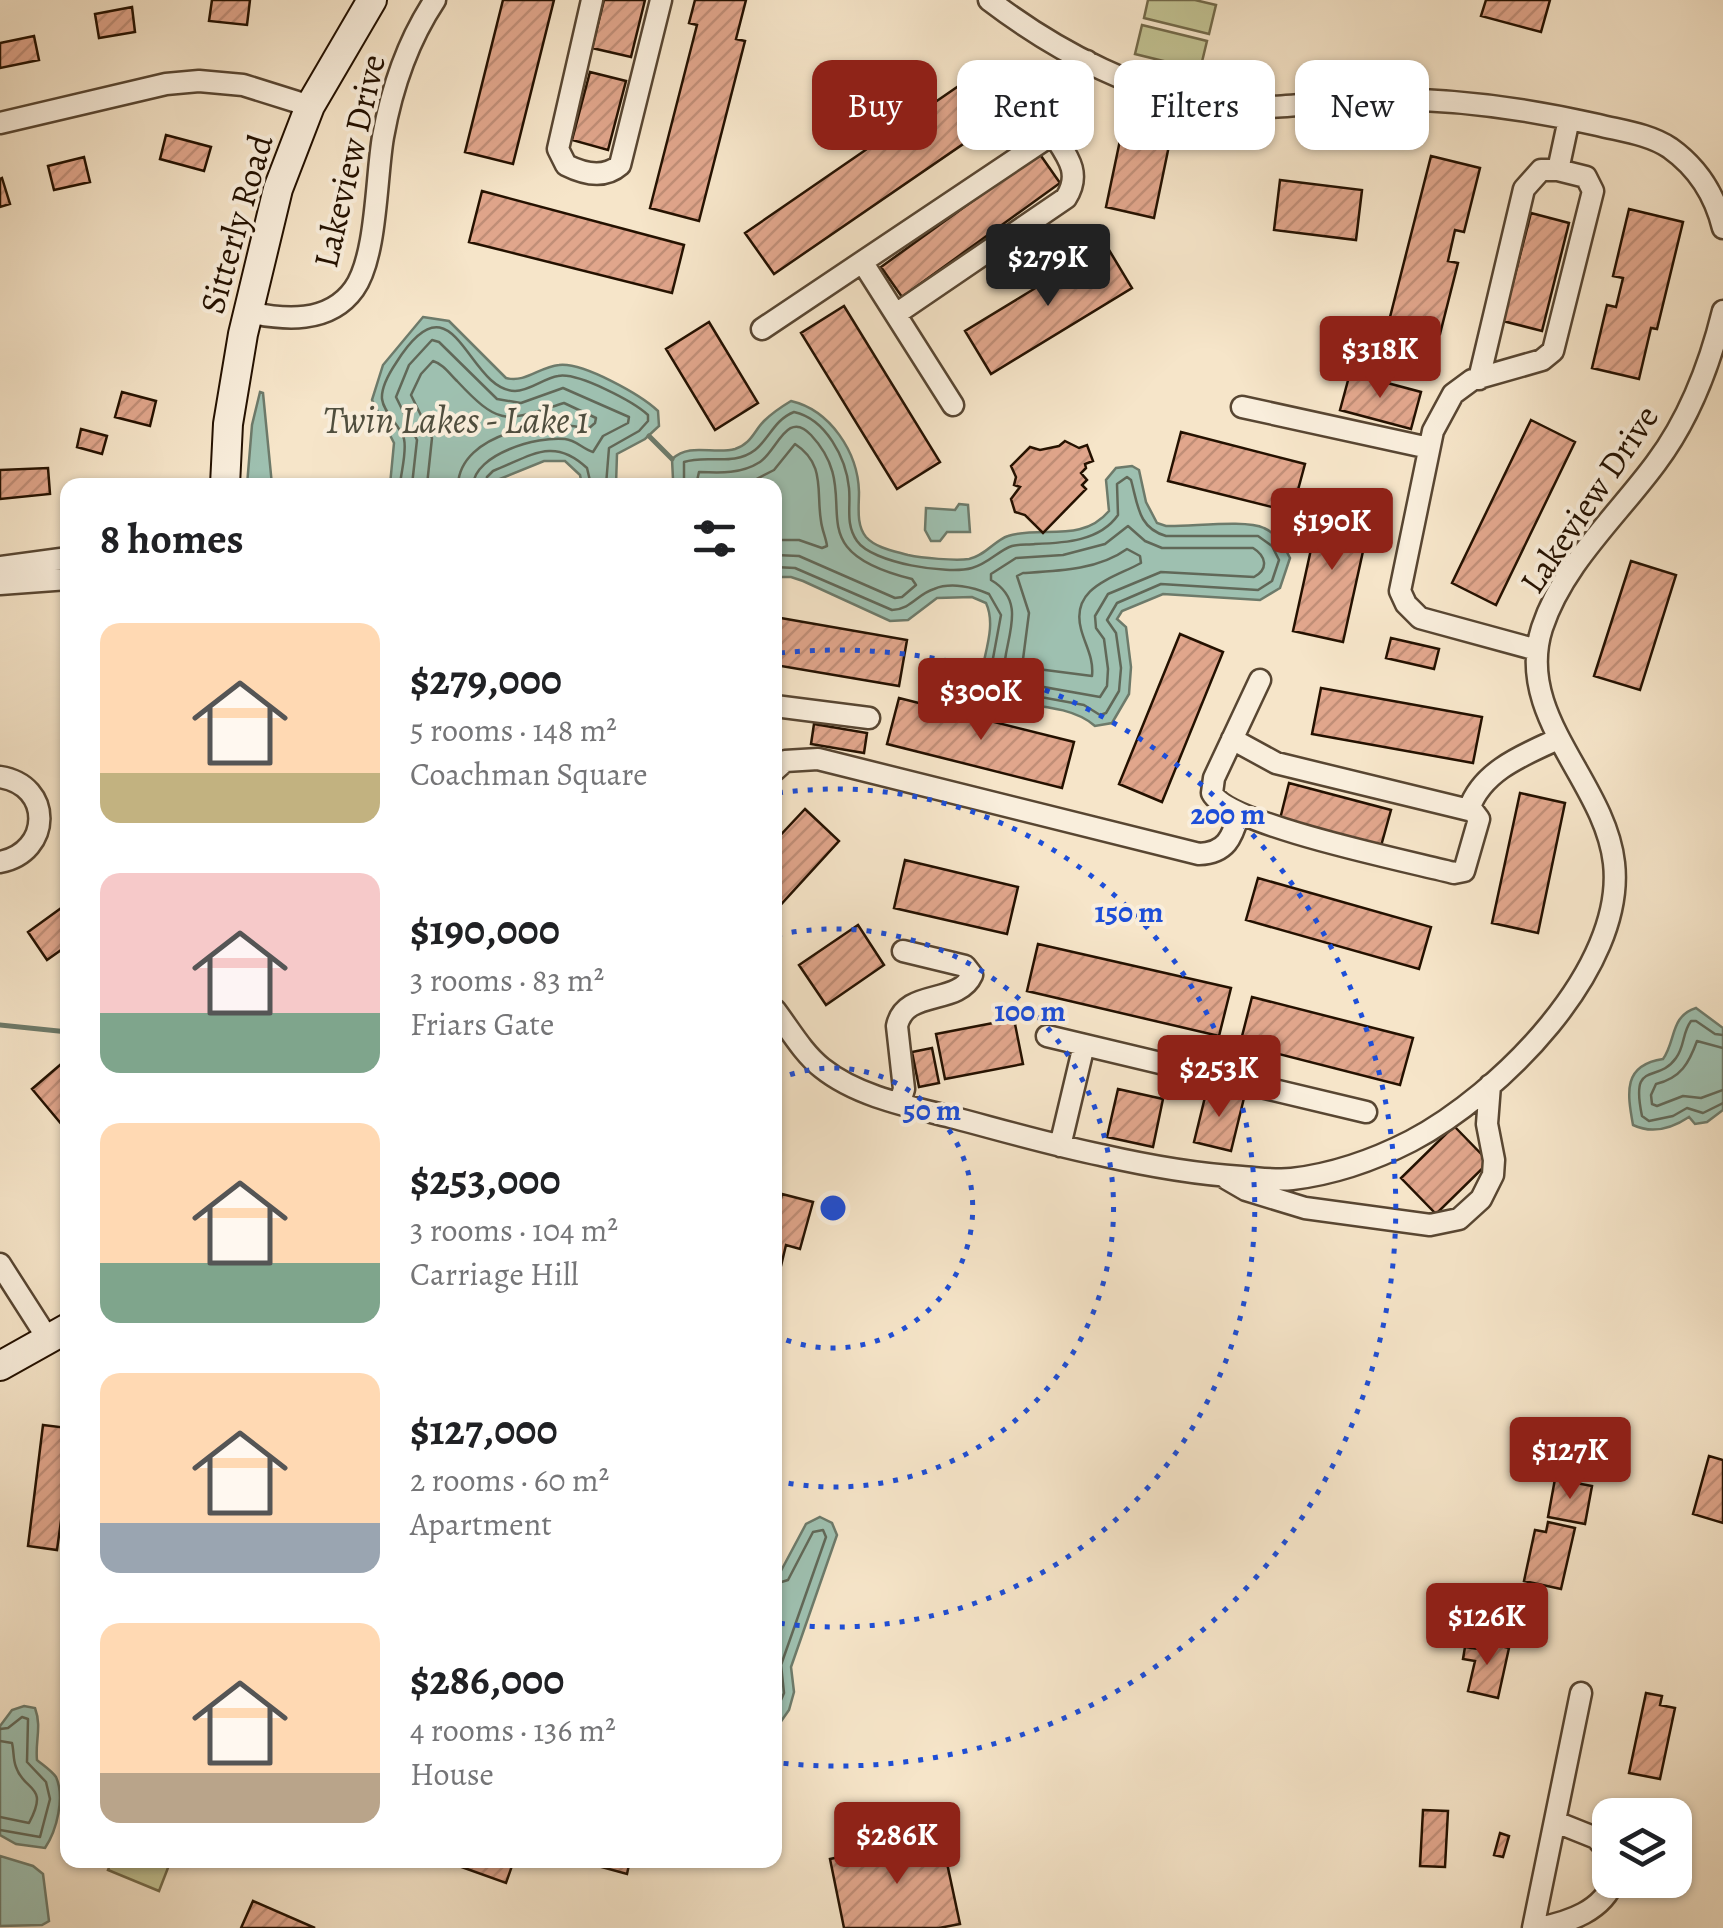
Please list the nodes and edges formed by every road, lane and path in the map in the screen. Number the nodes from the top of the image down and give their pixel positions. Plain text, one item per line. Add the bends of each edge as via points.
1 (372, 0) edge
2 (435, 0) edge
3 (592, 0) edge
4 (660, 0) edge
5 (989, 0) edge
6 (1085, 60) edge
7 (1094, 64) edge
8 (310, 106) junction
9 (1569, 118) junction
10 (0, 124) edge
11 (1029, 150) edge
12 (1062, 150) edge
13 (1558, 170) junction
14 (1723, 228) edge
15 (863, 263) junction
16 (1723, 311) edge
17 (247, 312) junction
18 (896, 314) junction
19 (762, 328) dead end
20 (1478, 378) junction
21 (953, 406) dead end
22 (1242, 407) dead end
23 (1429, 448) junction
24 (225, 478) edge
25 (60, 559) edge
26 (0, 567) edge
27 (60, 580) edge
28 (0, 584) edge
29 (1537, 650) junction
30 (1260, 680) dead end
31 (782, 707) edge
32 (869, 718) dead end
33 (1232, 739) junction
34 (1558, 739) junction
35 (782, 764) edge
36 (0, 776) edge
37 (1468, 809) junction
38 (1239, 814) junction
39 (0, 862) edge
40 (903, 951) dead end
41 (782, 1020) edge
42 (1046, 1036) dead end
43 (1084, 1045) junction
44 (1490, 1085) junction
45 (900, 1102) junction
46 (1366, 1112) dead end
47 (1060, 1146) junction
48 (1222, 1176) junction
49 (0, 1264) edge
50 (58, 1333) edge
51 (0, 1366) edge
52 (1581, 1693) dead end
53 (1556, 1822) junction
54 (1592, 1836) edge
55 (1603, 1898) edge
56 (1536, 1928) edge

1 - 8 street, Sitterly Road
2 - 17 street, Lakeview Drive via 397,78 369,244 354,288 310,317
3 - 4 street via 558,149 566,165 596,174 620,165
5 - 6 street
7 - 9 street via 1183,99 1229,106 1428,100
8 - 10 street via 243,85 199,81
8 - 17 street, Sitterly Road via 278,189
9 - 13 street
9 - 14 street via 1668,147 1698,172
11 - 15 street
12 - 18 street via 1074,173 1066,198
13 - 20 street via 1541,170 1524,189
13 - 20 street via 1586,177 1593,191 1554,351
15 - 18 street
15 - 19 street
16 - 29 street, Lakeview Drive via 1675,435 1579,559 1542,626
17 - 24 street, Sitterly Road
18 - 21 street
20 - 23 street via 1453,394
22 - 23 street
23 - 29 street via 1402,597 1430,622
25 - 26 street
27 - 28 street
29 - 34 street, Lakeview Drive via 1543,702
30 - 33 street
31 - 32 street
33 - 37 street via 1276,763
33 - 38 street via 1212,793
34 - 37 street via 1488,778
34 - 44 street, Lakeview Drive via 1609,838 1614,901 1606,935 1572,996
35 - 38 street via 818,759 1198,854 1224,846
36 - 39 street via 24,785 39,811 27,849
37 - 38 street via 1479,819 1466,869 1457,874
40 - 45 street via 962,964 972,975 965,985 910,1005 899,1017
41 - 45 street, Lakeview Drive via 826,1072
42 - 43 street
43 - 46 street
43 - 47 street
44 - 48 street, Lakeview Drive via 1414,1140 1334,1172 1287,1180
44 - 48 street via 1486,1124 1493,1175 1481,1199 1459,1219 1430,1224 1305,1208
45 - 47 street, Lakeview Drive
47 - 48 street, Lakeview Drive
49 - 50 street
50 - 51 street
52 - 53 street
53 - 54 street
53 - 56 street
55 - 56 street via 1586,1912

